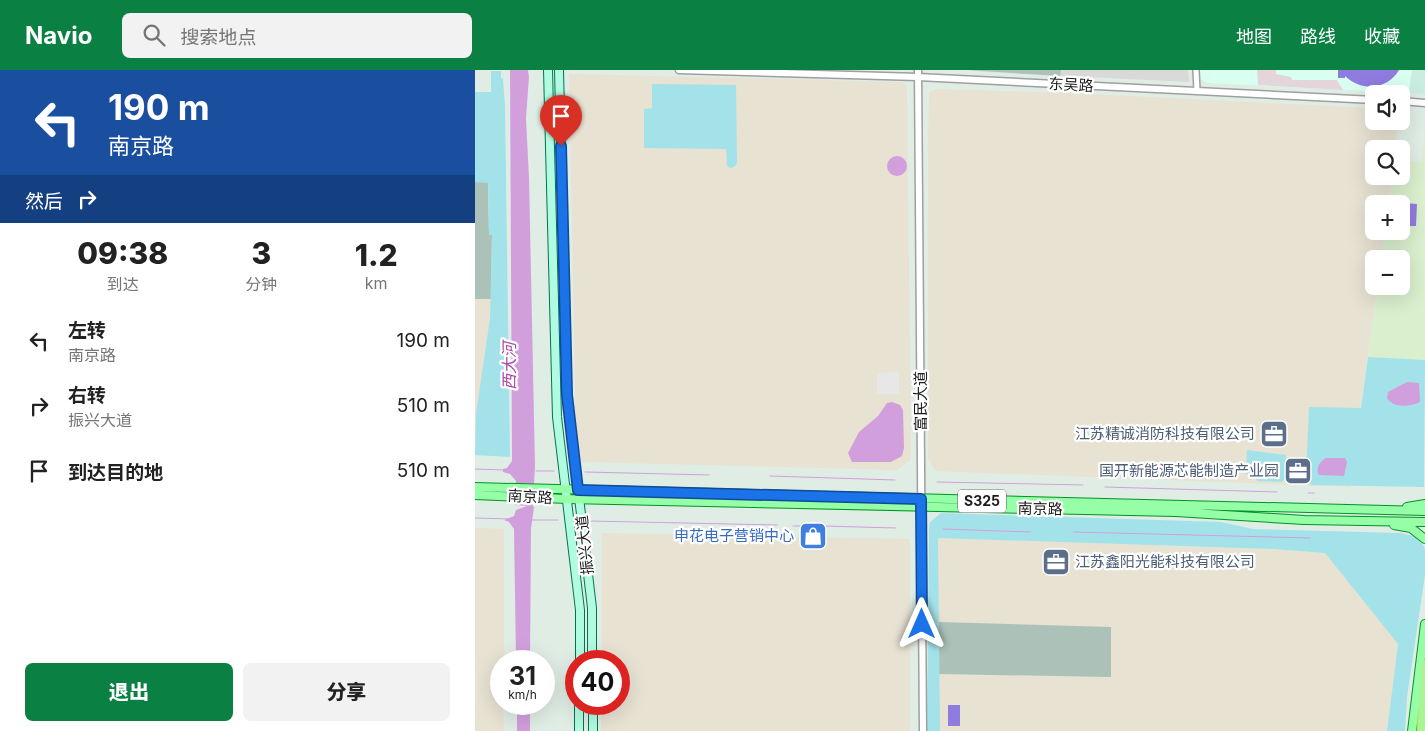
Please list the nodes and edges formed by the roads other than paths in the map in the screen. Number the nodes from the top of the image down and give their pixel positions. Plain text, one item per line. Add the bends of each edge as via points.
1 (548, 70) edge
2 (559, 70) edge
3 (679, 70) edge
4 (1196, 70) edge
5 (918, 74) edge
6 (1197, 91) junction
7 (1365, 100) edge
8 (1410, 102) edge
9 (1425, 103) edge
10 (475, 487) edge
11 (566, 489) junction
12 (578, 490) junction
13 (507, 492) junction
14 (475, 495) edge
15 (567, 499) junction
16 (580, 499) junction
17 (921, 503) junction
18 (1425, 504) edge
19 (1371, 511) junction
20 (1425, 511) edge
21 (1315, 520) junction
22 (1425, 522) edge
23 (1425, 539) edge
24 (1425, 624) edge
25 (579, 650) edge
26 (593, 650) edge
27 (1425, 665) edge
28 (579, 715) edge
29 (593, 715) edge
30 (579, 731) edge
31 (593, 731) edge
32 (923, 731) edge
33 (1412, 731) edge
34 (1422, 731) edge

1 - 11 main road, 振兴大道 via 555,377
2 - 12 main road, 振兴大道 via 567,395
3 - 5 street, 东吴路
4 - 6 street
5 - 6 street, 东吴路
5 - 17 street, 富民大道
6 - 7 street, 东吴路
8 - 9 street
10 - 13 main road, 南京路 / S325
11 - 12 main road, 南京路 / S325
11 - 13 main road, 南京路 / S325
11 - 15 main road, 振兴大道
12 - 16 main road, 振兴大道
12 - 17 main road, 南京路 / S325
13 - 14 main road, 南京路 / S325
13 - 15 main road, 南京路 / S325
15 - 16 main road, 南京路 / S325
15 - 25 main road, 振兴大道 via 580,610
16 - 17 main road, 南京路 / S325
16 - 26 main road, 振兴大道 via 592,608
17 - 19 main road, 南京路 / S325
17 - 21 main road, 南京路 / S325
17 - 32 street, 富民大道
18 - 19 main road
19 - 20 main road, 南京路 / S325
21 - 22 main road, 南京路 / S325
21 - 23 main road via 1411,528
24 - 33 main road
27 - 34 highway
28 - 30 main road
29 - 31 main road

